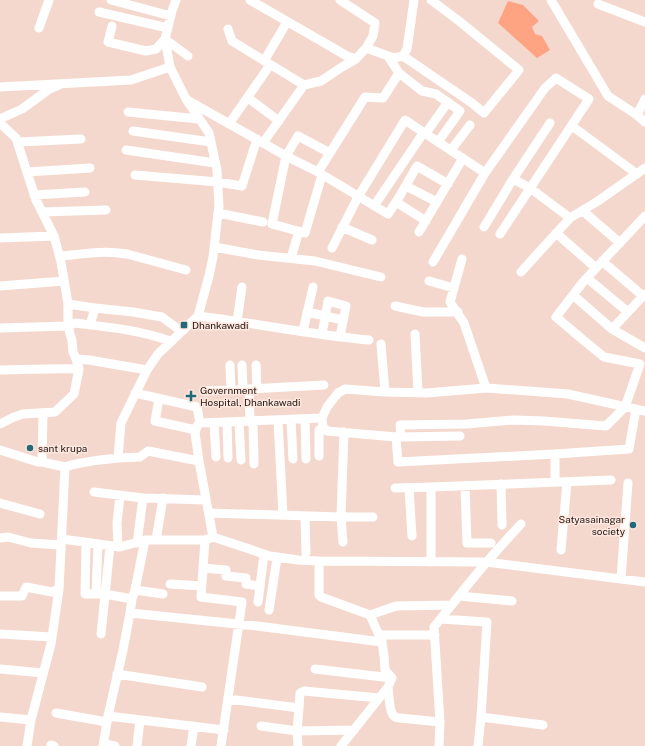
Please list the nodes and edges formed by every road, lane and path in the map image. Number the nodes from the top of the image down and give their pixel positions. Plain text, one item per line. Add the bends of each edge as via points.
1 (49, 0) edge
2 (111, 0) edge
3 (176, 0) edge
4 (250, 0) edge
5 (340, 0) edge
6 (414, 0) edge
7 (431, 0) edge
8 (551, 0) edge
9 (598, 4) dead end
10 (99, 12) dead end
11 (171, 16) junction
12 (287, 22) junction
13 (645, 22) edge
14 (112, 26) dead end
15 (39, 28) dead end
16 (168, 28) junction
17 (228, 29) dead end
18 (165, 39) junction
19 (366, 48) junction
20 (188, 56) dead end
21 (388, 56) junction
22 (404, 56) junction
23 (356, 59) junction
24 (267, 63) junction
25 (170, 67) junction
26 (399, 73) junction
27 (63, 83) junction
28 (304, 86) junction
29 (0, 87) edge
30 (248, 98) junction
31 (186, 99) junction
32 (645, 99) edge
33 (448, 102) junction
34 (128, 112) dead end
35 (637, 115) junction
36 (0, 118) edge
37 (199, 119) junction
38 (279, 121) junction
39 (645, 122) edge
40 (0, 123) edge
41 (550, 123) dead end
42 (229, 124) junction
43 (470, 126) dead end
44 (572, 126) junction
45 (132, 131) dead end
46 (425, 133) junction
47 (81, 139) dead end
48 (260, 141) junction
49 (18, 142) junction
50 (211, 142) junction
51 (438, 142) junction
52 (126, 150) dead end
53 (451, 150) junction
54 (330, 153) junction
55 (286, 156) junction
56 (463, 158) junction
57 (215, 163) junction
58 (90, 168) dead end
59 (645, 168) edge
60 (27, 172) junction
61 (320, 173) junction
62 (485, 173) junction
63 (637, 174) junction
64 (135, 175) dead end
65 (513, 179) junction
66 (218, 182) junction
67 (448, 184) junction
68 (406, 186) junction
69 (530, 188) junction
70 (85, 192) dead end
71 (34, 195) junction
72 (358, 197) junction
73 (396, 202) junction
74 (437, 202) junction
75 (374, 206) junction
76 (106, 210) dead end
77 (583, 211) junction
78 (42, 212) junction
79 (218, 213) junction
80 (645, 216) edge
81 (570, 218) junction
82 (426, 221) junction
83 (263, 222) dead end
84 (342, 227) junction
85 (484, 227) dead end
86 (299, 231) junction
87 (420, 232) dead end
88 (556, 233) junction
89 (500, 234) dead end
90 (54, 236) junction
91 (0, 238) edge
92 (372, 240) dead end
93 (620, 243) junction
94 (214, 247) junction
95 (332, 248) dead end
96 (60, 256) junction
97 (291, 258) junction
98 (462, 260) dead end
99 (602, 261) junction
100 (433, 262) dead end
101 (596, 268) junction
102 (186, 270) dead end
103 (522, 272) dead end
104 (381, 277) dead end
105 (587, 278) junction
106 (64, 281) junction
107 (430, 281) dead end
108 (0, 286) edge
109 (242, 287) dead end
110 (313, 288) dead end
111 (454, 288) junction
112 (573, 295) junction
113 (644, 295) edge
114 (68, 304) junction
115 (395, 306) dead end
116 (95, 308) junction
117 (307, 312) junction
118 (458, 312) junction
119 (628, 312) junction
120 (198, 316) junction
121 (325, 316) junction
122 (343, 320) junction
123 (236, 321) junction
124 (90, 325) junction
125 (68, 326) junction
126 (0, 328) edge
127 (612, 329) junction
128 (181, 331) junction
129 (303, 331) junction
130 (322, 334) junction
131 (415, 334) dead end
132 (340, 337) junction
133 (369, 340) dead end
134 (170, 341) junction
135 (381, 344) dead end
136 (645, 348) edge
137 (76, 359) junction
138 (230, 365) dead end
139 (242, 365) dead end
140 (256, 365) dead end
141 (79, 369) junction
142 (0, 370) edge
143 (147, 370) junction
144 (324, 385) dead end
145 (486, 388) junction
146 (250, 389) junction
147 (231, 390) junction
148 (204, 391) dead end
149 (385, 392) junction
150 (418, 392) junction
151 (135, 393) junction
152 (159, 399) junction
153 (625, 407) junction
154 (636, 409) junction
155 (645, 411) edge
156 (43, 412) junction
157 (305, 419) junction
158 (278, 420) junction
159 (291, 420) junction
160 (252, 421) junction
161 (227, 422) junction
162 (240, 422) junction
163 (214, 423) junction
164 (323, 423) junction
165 (0, 424) edge
166 (198, 426) junction
167 (344, 432) junction
168 (460, 436) dead end
169 (398, 437) junction
170 (0, 450) edge
171 (556, 454) junction
172 (319, 456) dead end
173 (216, 457) dead end
174 (118, 458) junction
175 (228, 458) dead end
176 (293, 459) dead end
177 (306, 459) dead end
178 (241, 460) dead end
179 (199, 461) junction
180 (42, 462) junction
181 (254, 464) dead end
182 (65, 467) junction
183 (611, 480) dead end
184 (555, 482) junction
185 (567, 482) junction
186 (628, 483) dead end
187 (500, 484) junction
188 (465, 486) junction
189 (431, 487) junction
190 (395, 488) dead end
191 (410, 488) junction
192 (94, 492) dead end
193 (120, 496) junction
194 (143, 498) junction
195 (163, 498) junction
196 (206, 500) junction
197 (0, 503) edge
198 (209, 513) junction
199 (40, 514) dead end
200 (283, 515) junction
201 (305, 516) junction
202 (341, 517) junction
203 (373, 517) dead end
204 (521, 524) dead end
205 (502, 525) dead end
206 (412, 536) dead end
207 (0, 538) edge
208 (209, 538) junction
209 (156, 540) junction
210 (61, 542) junction
211 (141, 542) junction
212 (343, 542) dead end
213 (491, 542) dead end
214 (86, 543) junction
215 (98, 544) junction
216 (114, 547) junction
217 (561, 550) dead end
218 (306, 553) dead end
219 (264, 555) junction
220 (277, 558) junction
221 (319, 561) junction
222 (431, 562) junction
223 (486, 562) junction
224 (203, 568) junction
225 (621, 580) junction
226 (645, 582) edge
227 (170, 584) dead end
228 (202, 586) junction
229 (260, 586) junction
230 (59, 588) junction
231 (100, 594) junction
232 (133, 594) junction
233 (163, 594) dead end
234 (0, 596) edge
235 (459, 596) junction
236 (512, 601) dead end
237 (258, 602) dead end
238 (452, 605) junction
239 (269, 610) dead end
240 (130, 613) junction
241 (370, 614) junction
242 (441, 619) junction
243 (239, 624) junction
244 (0, 634) edge
245 (101, 634) dead end
246 (434, 635) junction
247 (52, 637) junction
248 (380, 638) junction
249 (0, 669) edge
250 (315, 669) dead end
251 (43, 673) junction
252 (117, 674) junction
253 (392, 678) junction
254 (202, 687) dead end
255 (388, 687) junction
256 (379, 698) junction
257 (228, 699) junction
258 (299, 708) junction
259 (56, 713) dead end
260 (0, 717) edge
261 (481, 717) junction
262 (107, 719) junction
263 (31, 720) junction
264 (140, 720) junction
265 (440, 722) junction
266 (543, 725) dead end
267 (194, 726) junction
268 (261, 726) dead end
269 (224, 730) junction
270 (354, 730) junction
271 (297, 731) junction
272 (104, 745) edge
273 (27, 746) edge
274 (115, 746) edge
275 (137, 746) edge
276 (191, 746) edge
277 (221, 746) edge
278 (298, 746) edge
279 (341, 746) edge
280 (439, 746) edge
281 (478, 746) edge

1 - 15 street
2 - 11 street
3 - 11 street
4 - 12 street
5 - 19 street via 375,22
6 - 22 street
7 - 22 street via 518,70 484,113
8 - 35 street via 608,96
9 - 13 street
10 - 16 street
11 - 16 street
12 - 23 street
12 - 24 street
14 - 18 street via 108,42 146,51 156,49
16 - 18 street
17 - 24 street via 232,41
18 - 20 street
18 - 25 street
19 - 21 street
19 - 23 street
21 - 22 street
21 - 26 street
23 - 28 street via 321,81
24 - 28 street
24 - 30 street
25 - 27 street via 131,80
25 - 31 street
26 - 33 street via 422,91 436,94
26 - 54 street via 383,98 365,97
27 - 29 street
27 - 36 street via 48,90 22,109
28 - 38 street
30 - 38 street
30 - 42 street
31 - 37 street
31 - 42 street
32 - 35 street
33 - 46 street
33 - 51 street via 460,111
34 - 37 street
35 - 39 street
37 - 50 street via 209,133
38 - 48 street
40 - 49 street
41 - 65 street
42 - 48 street
43 - 53 street
44 - 62 street via 589,99 556,78 545,88
44 - 63 street
44 - 69 street
45 - 50 street
46 - 51 street
46 - 72 street via 405,120
46 - 75 street
47 - 49 street
48 - 55 street
48 - 66 street via 242,186
49 - 60 street
50 - 57 street
51 - 53 street
52 - 57 street
53 - 56 street
54 - 55 street via 298,136
54 - 61 street
55 - 61 street
55 - 86 street via 272,224
56 - 62 street
56 - 67 street
57 - 66 street
58 - 60 street
59 - 63 street
60 - 71 street
61 - 72 street
61 - 86 street via 305,233
62 - 100 street
63 - 77 street
64 - 66 street
65 - 69 street
65 - 85 street
66 - 79 street
67 - 68 street via 417,166
67 - 74 street
68 - 73 street
68 - 74 street
69 - 81 street
69 - 89 street
70 - 71 street
71 - 78 street
72 - 75 street
72 - 84 street
73 - 75 street via 388,214
73 - 82 street
74 - 82 street
76 - 78 street
77 - 81 street
77 - 93 street
78 - 90 street
79 - 83 street
79 - 94 street
80 - 93 street
81 - 88 street
82 - 87 street
84 - 92 street
84 - 95 street
86 - 97 street
88 - 101 street
88 - 103 street
90 - 91 street
90 - 96 street
93 - 99 street
94 - 97 street
94 - 120 street
96 - 102 street via 119,252
96 - 106 street
97 - 104 street via 315,261
98 - 111 street
99 - 101 street
99 - 113 street
101 - 105 street
105 - 112 street
105 - 119 street
106 - 108 street
106 - 114 street
107 - 111 street
109 - 123 street
110 - 117 street
111 - 118 street via 450,302
112 - 127 street
112 - 153 street via 556,317 604,357 640,364
113 - 119 street
114 - 116 street
114 - 125 street
115 - 118 street via 423,312
116 - 124 street
116 - 128 street via 162,318
117 - 121 street
117 - 129 street
118 - 145 street
119 - 127 street
120 - 123 street
120 - 128 street
121 - 122 street
121 - 122 street via 328,302 346,306
121 - 130 street
122 - 132 street
123 - 129 street
124 - 125 street via 74,323
124 - 134 street via 157,336
125 - 126 street
125 - 137 street
127 - 136 street
128 - 134 street
129 - 130 street
130 - 132 street
131 - 150 street
132 - 133 street
134 - 143 street
135 - 149 street
137 - 141 street
137 - 143 street
138 - 147 street
139 - 146 street
140 - 146 street
141 - 142 street
141 - 156 street via 74,394 54,412
143 - 151 street
144 - 146 street
145 - 150 street
145 - 153 street via 568,394
146 - 147 street
146 - 160 street
147 - 148 street
149 - 150 street
149 - 164 street via 341,390 324,413
151 - 152 street
151 - 174 street via 120,423
152 - 166 street via 197,407
152 - 166 street via 155,421
153 - 154 street
153 - 169 street via 606,426 514,420 400,425
154 - 155 street
154 - 171 street via 629,449
156 - 165 street via 23,414
156 - 180 street
157 - 159 street
157 - 164 street
157 - 177 street
158 - 159 street
158 - 160 street
158 - 200 street
159 - 176 street
160 - 162 street
160 - 181 street
161 - 162 street
161 - 163 street
161 - 175 street
162 - 178 street
163 - 166 street
163 - 173 street
164 - 167 street via 327,431
164 - 172 street via 319,430
166 - 179 street via 195,433
167 - 169 street
167 - 202 street
168 - 169 street
169 - 171 street via 398,462
170 - 180 street
171 - 184 street
174 - 179 street via 140,457 148,451
174 - 182 street
179 - 196 street
180 - 182 street
182 - 210 street
183 - 185 street
184 - 185 street
184 - 187 street
185 - 217 street
186 - 225 street
187 - 188 street
187 - 205 street
188 - 189 street
188 - 213 street via 467,543
189 - 191 street
189 - 222 street
190 - 191 street
191 - 206 street
192 - 193 street
193 - 194 street
193 - 216 street
194 - 195 street
194 - 211 street
195 - 196 street
195 - 209 street
196 - 198 street
197 - 199 street
198 - 200 street
198 - 208 street
200 - 201 street
201 - 202 street
201 - 218 street
202 - 203 street
202 - 212 street
204 - 223 street
207 - 210 street via 31,543
208 - 209 street
208 - 219 street
208 - 224 street
209 - 211 street
210 - 214 street
210 - 230 street
211 - 216 street
211 - 232 street
214 - 215 street
214 - 231 street via 85,594
215 - 216 street
215 - 231 street
216 - 231 street
219 - 220 street
219 - 229 street
220 - 221 street
220 - 239 street
221 - 222 street
221 - 241 street via 319,595
222 - 223 street
223 - 225 street
223 - 235 street
224 - 228 street
224 - 229 street via 226,570 226,576 246,578 246,584
225 - 226 street
227 - 228 street
228 - 243 street via 201,597 242,602
229 - 237 street
230 - 234 street via 52,592 26,587 22,596
230 - 247 street
231 - 232 street
231 - 245 street
232 - 233 street
232 - 240 street
235 - 236 street
235 - 238 street
238 - 241 street via 396,606
238 - 242 street
240 - 243 street
240 - 252 street
241 - 248 street
242 - 246 street via 434,627
242 - 261 street via 487,622
243 - 248 street
243 - 257 street
244 - 247 street
246 - 248 street
246 - 265 street
247 - 251 street
248 - 253 street via 385,670
249 - 251 street
250 - 253 street
251 - 263 street
252 - 254 street
252 - 262 street
253 - 255 street
255 - 256 street
255 - 265 street via 393,716
256 - 258 street via 304,690 300,693
256 - 270 street
257 - 258 street
257 - 269 street
258 - 271 street
259 - 262 street
260 - 263 street
261 - 266 street
261 - 281 street
262 - 264 street
262 - 272 street
263 - 273 street
264 - 267 street
264 - 275 street
265 - 280 street
267 - 269 street
267 - 276 street
268 - 271 street
269 - 277 street
270 - 271 street
270 - 279 street
271 - 278 street
272 - 274 street

